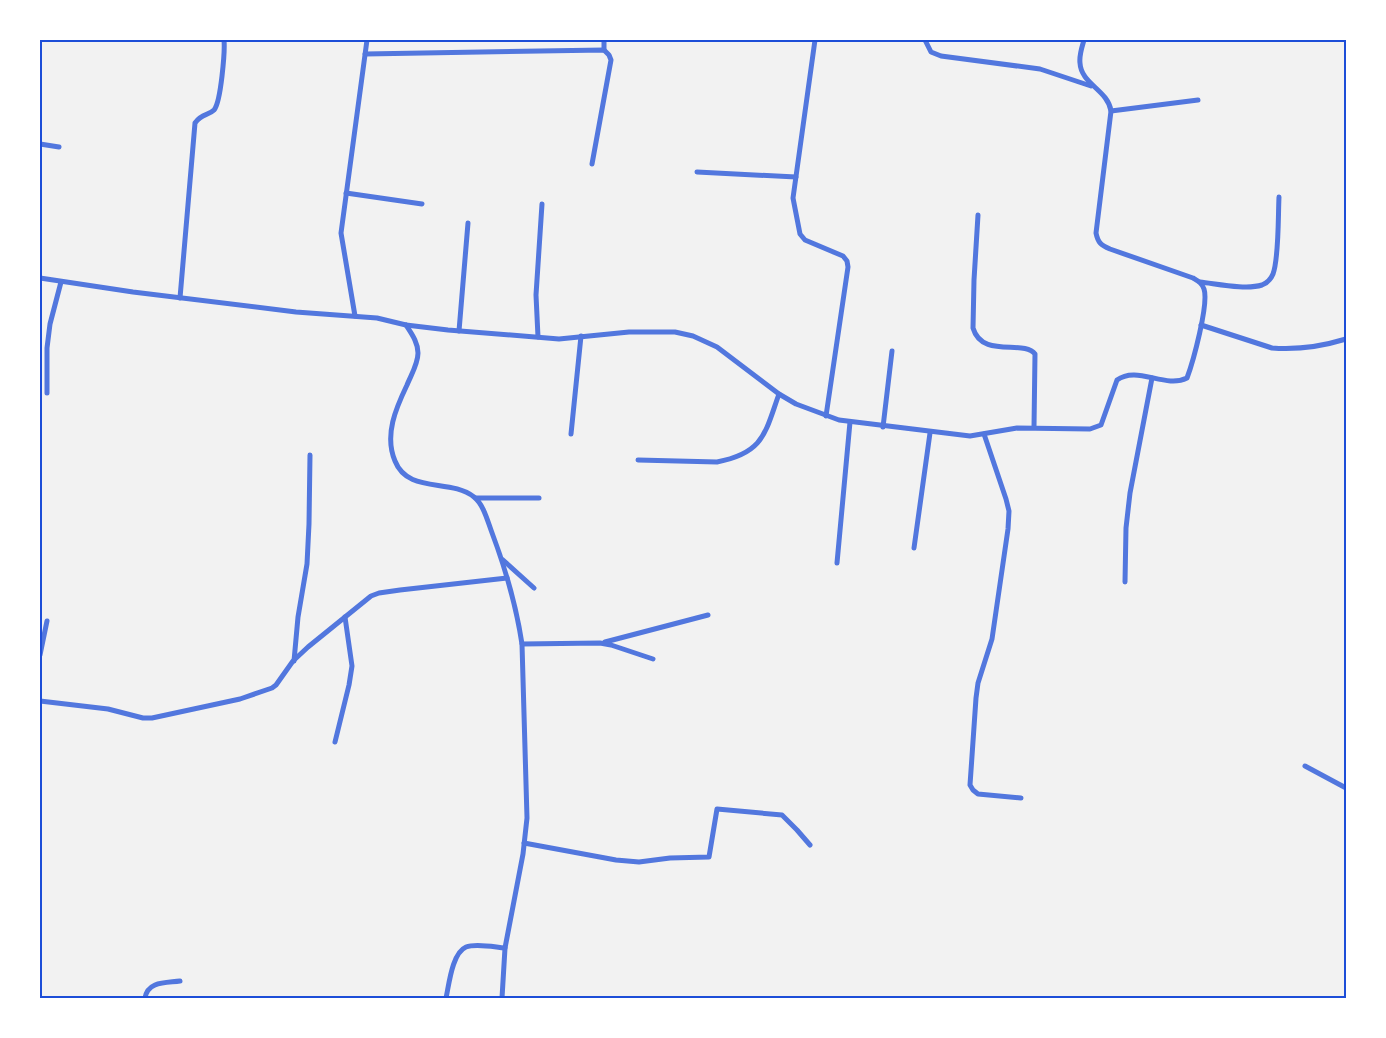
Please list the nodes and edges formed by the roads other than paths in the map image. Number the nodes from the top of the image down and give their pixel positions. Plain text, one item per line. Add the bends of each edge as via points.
1 (224, 40) edge
2 (367, 40) edge
3 (604, 40) edge
4 (815, 40) edge
5 (925, 40) edge
6 (1084, 40) edge
7 (604, 50) junction
8 (365, 54) junction
9 (1094, 87) junction
10 (1198, 100) dead end
11 (1111, 111) junction
12 (40, 144) edge
13 (60, 147) dead end
14 (592, 164) dead end
15 (697, 172) dead end
16 (796, 177) junction
17 (346, 193) junction
18 (1279, 197) dead end
19 (422, 204) dead end
20 (542, 204) dead end
21 (978, 215) dead end
22 (468, 223) dead end
23 (40, 278) edge
24 (61, 282) junction
25 (1200, 282) junction
26 (180, 298) junction
27 (355, 316) junction
28 (1202, 324) junction
29 (406, 326) junction
30 (459, 331) junction
31 (581, 336) junction
32 (538, 337) junction
33 (1346, 339) edge
34 (892, 352) dead end
35 (1152, 378) junction
36 (48, 393) dead end
37 (779, 394) junction
38 (826, 416) junction
39 (850, 422) junction
40 (883, 427) junction
41 (1034, 427) junction
42 (930, 433) junction
43 (572, 434) dead end
44 (984, 434) junction
45 (310, 455) dead end
46 (638, 460) dead end
47 (476, 498) junction
48 (539, 498) dead end
49 (914, 548) dead end
50 (502, 559) junction
51 (837, 563) dead end
52 (507, 578) junction
53 (1125, 582) dead end
54 (534, 588) dead end
55 (708, 615) dead end
56 (345, 617) junction
57 (47, 622) dead end
58 (522, 644) junction
59 (600, 644) junction
60 (40, 655) edge
61 (653, 659) dead end
62 (294, 661) junction
63 (40, 701) edge
64 (335, 742) dead end
65 (1305, 766) dead end
66 (1346, 788) edge
67 (1021, 798) dead end
68 (524, 843) junction
69 (810, 845) dead end
70 (505, 948) junction
71 (180, 981) dead end
72 (145, 998) edge
73 (446, 998) edge
74 (502, 998) edge

1 - 26 street via 216,107 195,123
2 - 8 street
3 - 7 street
4 - 16 street
5 - 9 street via 931,52 940,56 1040,69
6 - 9 street via 1081,71
7 - 8 street
7 - 14 street via 611,60
8 - 17 street
9 - 11 street via 1106,98
10 - 11 street
11 - 25 street via 1097,241 1110,249
12 - 13 street
15 - 16 street
16 - 38 street via 793,198 800,234 805,240 843,256 848,267
17 - 19 street
17 - 27 street via 341,233
18 - 25 street via 1277,246 1270,281 1246,287
20 - 32 street via 536,295
21 - 41 street via 974,334 980,341 1000,347 1033,350 1036,354
22 - 30 street
23 - 24 street
24 - 26 street
24 - 36 street via 47,348
25 - 28 street via 1206,298
26 - 27 street
27 - 29 street
28 - 33 street via 1272,348
28 - 35 street via 1187,378 1176,381
29 - 30 street
29 - 47 street via 418,354 391,427 391,445 398,469 415,481 468,493
30 - 32 street
31 - 32 street
31 - 37 street via 638,332 675,332 693,336 717,347
31 - 43 street
34 - 40 street
35 - 41 street via 1130,375 1117,380 1104,419 1097,428
35 - 53 street via 1130,494
37 - 38 street
37 - 46 street via 759,443 729,460
38 - 39 street
39 - 40 street
39 - 51 street
40 - 42 street
41 - 44 street
42 - 44 street
42 - 49 street
44 - 67 street via 1009,511 992,639 978,683 970,785 978,794
45 - 62 street via 307,564
47 - 48 street
47 - 50 street
50 - 52 street
50 - 54 street
52 - 56 street via 380,593 371,596
52 - 58 street
55 - 59 street
56 - 62 street
56 - 64 street via 352,666
57 - 60 street
58 - 59 street
58 - 68 street via 527,818
59 - 61 street
62 - 63 street via 272,688 152,718 108,708
65 - 66 street
68 - 69 street via 639,862 709,857 717,809 782,815
68 - 70 street
70 - 73 street via 474,946 459,952
70 - 74 street
71 - 72 street via 156,984 147,991

